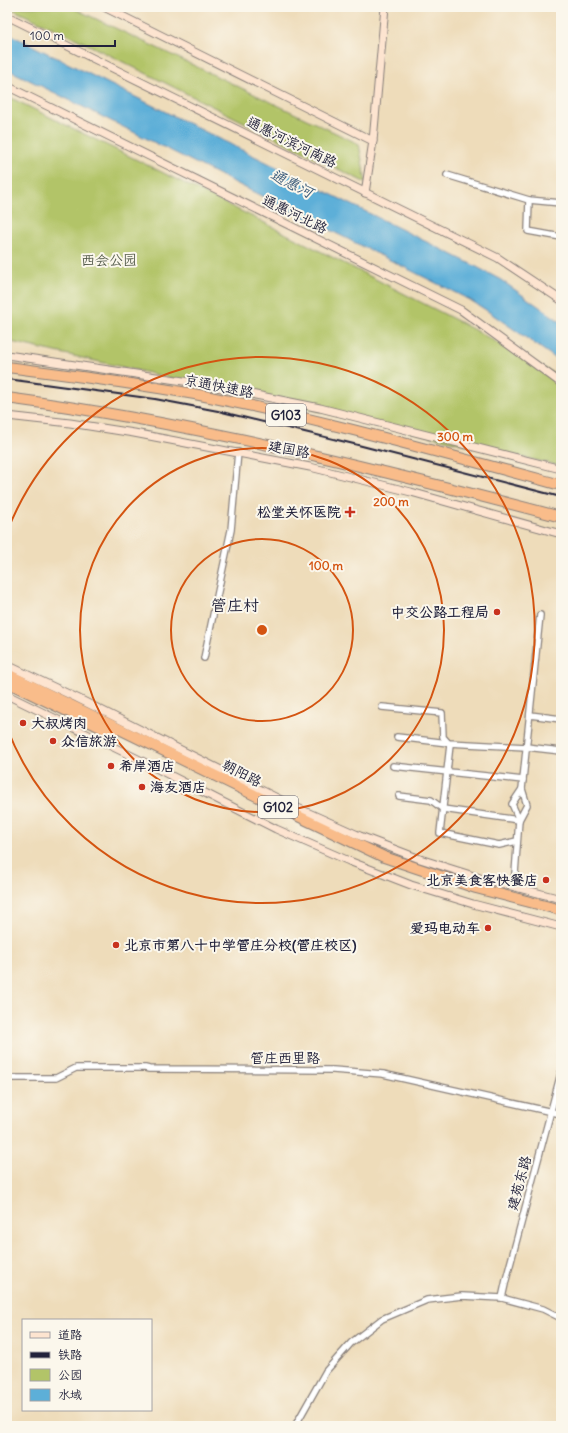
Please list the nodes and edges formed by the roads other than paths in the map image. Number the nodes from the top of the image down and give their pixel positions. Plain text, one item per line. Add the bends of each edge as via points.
1 (104, 7) edge
2 (385, 7) edge
3 (7, 16) edge
4 (7, 86) edge
5 (373, 141) junction
6 (447, 174) dead end
7 (365, 193) junction
8 (529, 200) junction
9 (561, 203) edge
10 (561, 237) edge
11 (561, 300) edge
12 (7, 355) edge
13 (7, 367) edge
14 (561, 383) edge
15 (7, 398) edge
16 (7, 404) edge
17 (69, 406) junction
18 (7, 416) edge
19 (238, 452) junction
20 (561, 469) edge
21 (561, 485) edge
22 (524, 507) junction
23 (561, 517) edge
24 (561, 521) edge
25 (561, 534) edge
26 (540, 615) dead end
27 (204, 658) dead end
28 (7, 665) edge
29 (10, 679) edge
30 (7, 695) edge
31 (382, 707) dead end
32 (530, 715) junction
33 (561, 719) edge
34 (397, 737) dead end
35 (448, 743) junction
36 (526, 747) junction
37 (561, 751) edge
38 (393, 766) dead end
39 (447, 772) junction
40 (523, 780) junction
41 (522, 789) junction
42 (399, 796) dead end
43 (443, 809) junction
44 (519, 820) junction
45 (517, 841) junction
46 (514, 887) junction
47 (561, 899) edge
48 (561, 910) edge
49 (561, 916) edge
50 (561, 927) edge
51 (561, 1073) edge
52 (7, 1078) edge
53 (551, 1111) junction
54 (561, 1114) edge
55 (502, 1298) junction
56 (561, 1318) edge
57 (295, 1426) edge

1 - 5 street
2 - 5 street
3 - 7 street, 通惠河滨河南路
4 - 14 street, 通惠河北路 via 461,310
5 - 7 street
6 - 8 street
7 - 11 street, 通惠河滨河南路 via 498,258
8 - 9 street
8 - 10 street via 528,231
12 - 20 street via 197,382 320,408
13 - 21 highway, 京通快速路 / G103 via 209,397 319,422
15 - 17 highway, G103
16 - 17 highway
17 - 22 highway, G103 via 305,453
18 - 19 street, 建国路 via 70,423
19 - 25 street, 建国路 via 411,492
19 - 27 street via 231,530
22 - 23 highway, G103
22 - 24 highway
26 - 32 street
28 - 29 street, 朝阳路
29 - 46 street, 朝阳路 via 353,833 420,858
29 - 48 highway, 朝阳路 / G102 via 384,857 476,888
29 - 49 highway, 朝阳路 / G102 via 382,863 475,894
30 - 50 street via 276,829 349,861 446,896
31 - 35 street via 442,714 443,737
32 - 33 street
32 - 36 street
34 - 35 street
35 - 36 street
35 - 39 street via 450,745
36 - 37 street
36 - 40 street
38 - 39 street
39 - 40 street
39 - 43 street
40 - 41 street
41 - 44 street via 527,805
41 - 44 street via 512,804
42 - 43 street via 431,800
43 - 44 street
43 - 45 street via 440,833 499,845
44 - 45 street
45 - 46 street
46 - 47 street, 朝阳路
51 - 53 street, 建苑东路
52 - 53 street, 管庄西里路 via 56,1078 76,1068 333,1070 383,1074
53 - 54 street, 管庄西里路
53 - 55 street, 建苑东路
55 - 56 street via 543,1309
55 - 57 street via 462,1296 427,1300 382,1319 351,1342 326,1371

